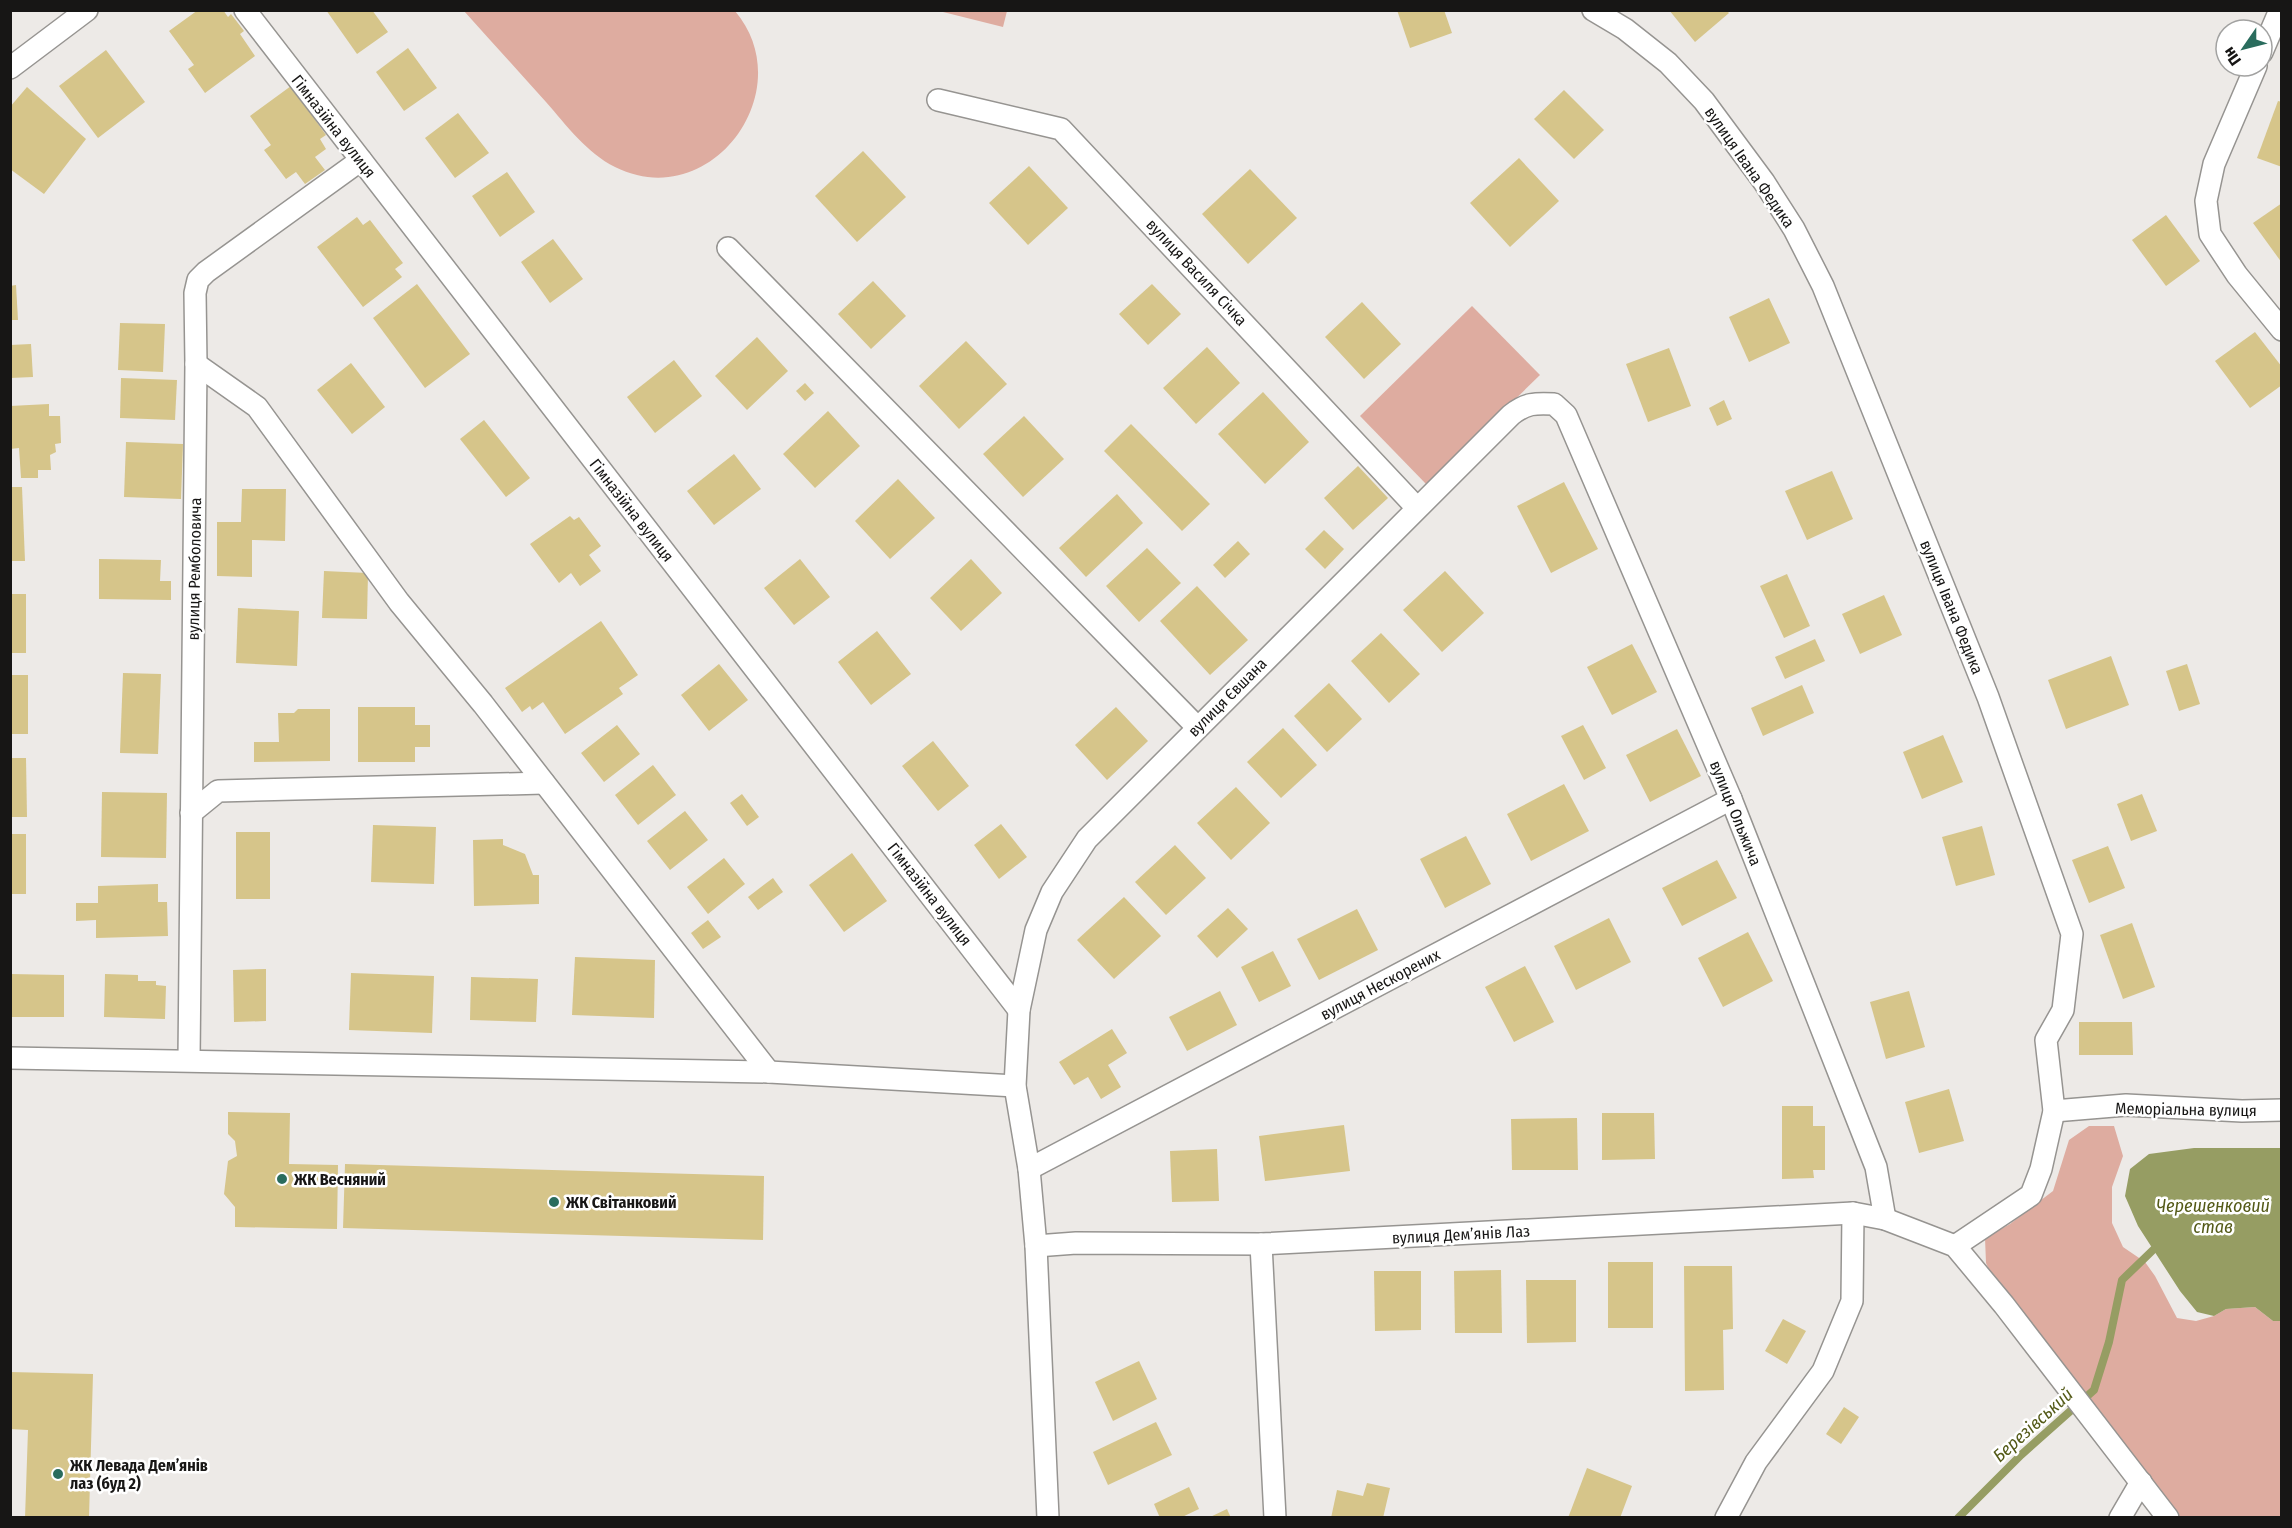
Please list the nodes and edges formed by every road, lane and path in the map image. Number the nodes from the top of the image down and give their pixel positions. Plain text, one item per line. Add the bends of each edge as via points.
1 (87, 10) edge
2 (245, 10) edge
3 (1593, 10) edge
4 (2280, 10) edge
5 (2274, 24) edge
6 (10, 68) edge
7 (2251, 78) edge
8 (938, 100) dead end
9 (361, 160) junction
10 (728, 248) dead end
11 (2282, 330) edge
12 (196, 364) junction
13 (1566, 415) joint
14 (1417, 508) junction
15 (1197, 727) junction
16 (544, 783) junction
17 (1731, 799) junction
18 (191, 813) junction
19 (1019, 1010) junction
20 (10, 1058) edge
21 (189, 1060) junction
22 (769, 1072) junction
23 (1015, 1086) junction
24 (2282, 1110) edge
25 (2054, 1111) junction
26 (1029, 1169) junction
27 (1853, 1214) junction
28 (1885, 1219) junction
29 (1261, 1244) junction
30 (1036, 1246) junction
31 (1955, 1246) junction
32 (2141, 1482) junction
33 (1048, 1518) edge
34 (1275, 1518) edge
35 (1726, 1518) edge
36 (2121, 1518) edge
37 (2168, 1518) edge

1 - 6 street
2 - 9 street, Гімназійна вулиця
3 - 25 street, вулиця Івана Федика via 1668,63 1704,101 1764,182 1823,286 1988,697 2072,934 2063,1010 2046,1040
4 - 5 street
7 - 11 street via 2214,164 2206,201 2210,234
8 - 14 street, вулиця Василя Січка via 1061,129
9 - 12 street, вулиця Ремболовича via 198,280
9 - 19 street, Гімназійна вулиця
10 - 15 street
12 - 16 street via 257,407 399,602
12 - 18 street, вулиця Ремболовича
13 - 14 street, вулиця Євшана via 1554,404 1523,406
13 - 17 street, вулиця Ольжича
14 - 15 street, вулиця Євшана
15 - 19 street, вулиця Євшана via 1087,839 1052,892 1036,930
16 - 18 street via 218,791
16 - 22 street
17 - 26 street, вулиця Нескорених
17 - 28 street, вулиця Ольжича via 1876,1167
18 - 21 street, вулиця Ремболовича
19 - 23 street, вулиця Євшана
20 - 21 street
21 - 22 street
22 - 23 street
23 - 26 street, вулиця Євшана
24 - 25 street, Меморіальна вулиця via 2242,1112 2126,1105
25 - 31 street, вулиця Івана Федика via 2031,1195
26 - 30 street, вулиця Євшана
27 - 28 street, вулиця Демʼянів Лаз
27 - 29 street, вулиця Демʼянів Лаз
27 - 35 street via 1852,1301 1844,1321 1823,1371 1756,1462
28 - 31 street, вулиця Демʼянів Лаз
29 - 30 street, вулиця Демʼянів Лаз
29 - 34 street
30 - 33 street, вулиця Євшана
31 - 32 street
32 - 36 street
32 - 37 street

